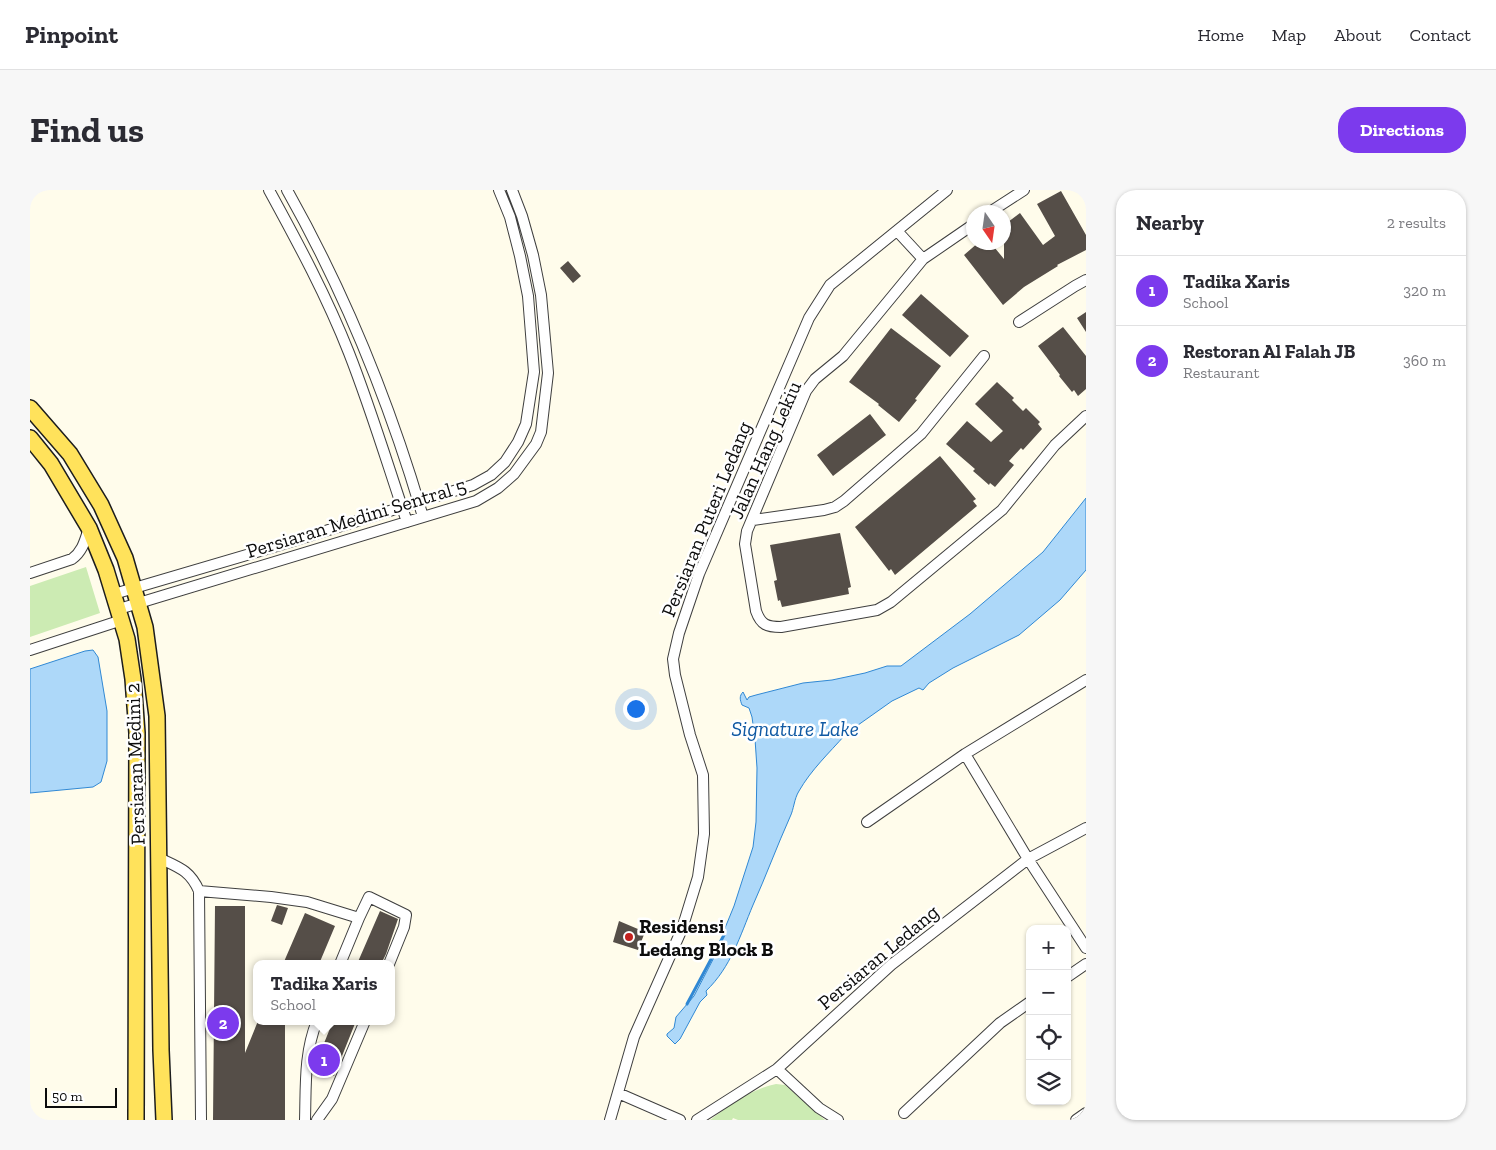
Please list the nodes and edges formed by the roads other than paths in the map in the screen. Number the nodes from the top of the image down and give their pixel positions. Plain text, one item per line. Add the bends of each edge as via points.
1 (269, 190) edge
2 (287, 190) edge
3 (499, 190) edge
4 (512, 190) edge
5 (947, 190) edge
6 (1024, 190) edge
7 (1001, 205) edge
8 (966, 229) edge
9 (898, 232) junction
10 (923, 259) junction
11 (1086, 280) edge
12 (1019, 322) dead end
13 (984, 356) dead end
14 (30, 408) edge
15 (1086, 416) edge
16 (30, 438) edge
17 (419, 502) junction
18 (402, 507) junction
19 (423, 517) junction
20 (753, 520) junction
21 (407, 522) junction
22 (89, 528) junction
23 (30, 573) edge
24 (136, 595) junction
25 (118, 608) junction
26 (30, 650) edge
27 (1086, 680) edge
28 (964, 754) junction
29 (867, 822) dead end
30 (1086, 828) edge
31 (158, 858) junction
32 (1028, 859) junction
33 (199, 891) junction
34 (359, 918) junction
35 (1086, 948) edge
36 (342, 960) edge
37 (391, 960) edge
38 (1086, 964) edge
39 (1071, 974) edge
40 (1026, 1005) edge
41 (315, 1025) edge
42 (363, 1025) edge
43 (777, 1070) junction
44 (618, 1094) junction
45 (904, 1113) dead end
46 (1086, 1113) edge
47 (165, 1116) edge
48 (136, 1120) edge
49 (201, 1120) edge
50 (305, 1120) edge
51 (317, 1120) edge
52 (610, 1120) edge
53 (680, 1120) edge
54 (697, 1120) edge
55 (838, 1120) edge
56 (1076, 1120) edge

1 - 18 street via 349,352
2 - 17 street via 333,278 363,347
3 - 17 street, Persiaran Medini Sentral 5 via 514,233 528,296 534,372 526,424 505,462 491,475 473,485
4 - 19 street, Persiaran Medini Sentral 5 via 533,255 541,295 548,373 541,432 528,456 498,488 476,501
5 - 9 street, Persiaran Puteri Ledang
6 - 7 street
8 - 10 street, Jalan Hang Lekiu
9 - 10 street
9 - 44 street, Persiaran Puteri Ledang via 830,285 809,318 699,574 678,633 673,659 675,675 703,775 704,834 698,878 682,929 634,1037
10 - 20 street, Jalan Hang Lekiu via 843,356 815,379 806,391
11 - 12 street
13 - 20 street via 921,434 844,501 824,510
14 - 24 main road, Persiaran Medini 2 via 70,454 101,505
15 - 20 street, Jalan Hang Lekiu via 1055,445 1002,510 877,610 781,627 764,624 756,611 745,544
16 - 22 main road, Persiaran Medini 2 via 52,464
17 - 18 street, Persiaran Medini Sentral 5
17 - 19 street
18 - 21 street
18 - 24 street, Persiaran Medini Sentral 5
19 - 21 street, Persiaran Medini Sentral 5
21 - 24 street, Persiaran Medini Sentral 5
22 - 23 street via 78,555
22 - 25 main road, Persiaran Medini 2
24 - 25 street
24 - 25 street, Persiaran Medini Sentral 5
24 - 31 main road, Persiaran Medini 2 via 145,627 157,716
25 - 26 street via 100,626
25 - 48 main road, Persiaran Medini 2 via 127,638 137,733
27 - 28 street
28 - 29 street
28 - 32 street
30 - 32 street, Persiaran Ledang
31 - 33 street via 190,875
31 - 47 main road, Persiaran Medini 2
32 - 35 street
32 - 43 street, Persiaran Ledang via 891,965
33 - 34 street via 307,902
33 - 49 street
34 - 36 street
34 - 37 street via 369,897 406,915
38 - 39 street
40 - 45 street via 1000,1023
41 - 50 street via 306,1059
42 - 51 street via 332,1099
43 - 54 street, Persiaran Ledang
43 - 55 street via 819,1108
44 - 52 street, Persiaran Puteri Ledang
44 - 53 street
46 - 56 street

